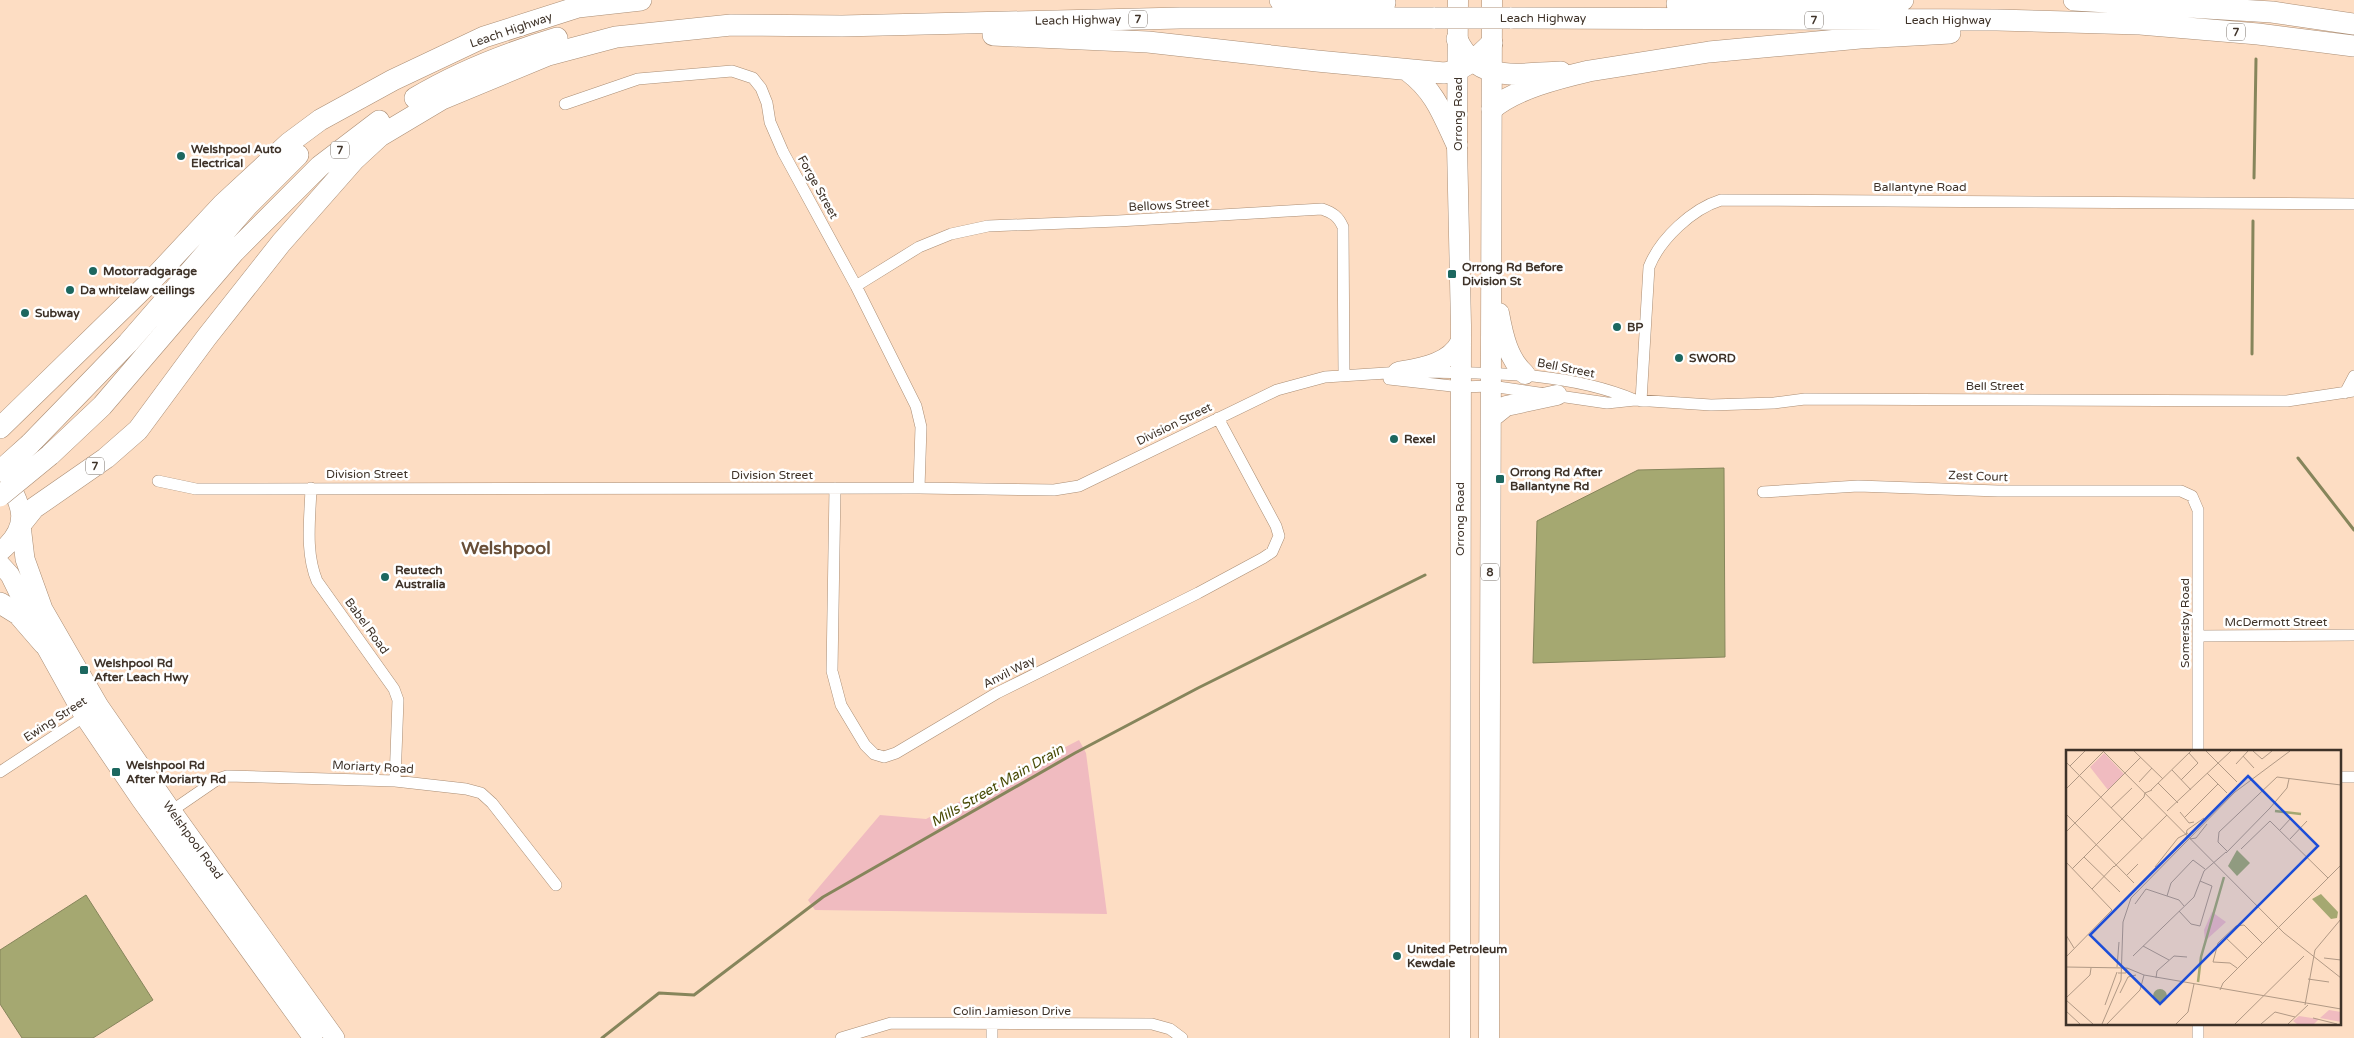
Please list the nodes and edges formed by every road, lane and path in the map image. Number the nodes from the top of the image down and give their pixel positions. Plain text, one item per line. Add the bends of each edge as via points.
1 (641, 0) edge
2 (1280, 0) edge
3 (1458, 0) edge
4 (1903, 0) edge
5 (2074, 0) edge
6 (1504, 7) edge
7 (1435, 11) junction
8 (2118, 24) junction
9 (2354, 24) edge
10 (731, 25) junction
11 (842, 26) junction
12 (1457, 39) joint
13 (1492, 43) junction
14 (2354, 46) edge
15 (442, 56) junction
16 (1465, 67) junction
17 (1408, 71) junction
18 (1589, 71) junction
19 (1492, 72) junction
20 (565, 104) dead end
21 (1492, 109) junction
22 (1457, 145) junction
23 (2354, 204) edge
24 (1490, 262) junction
25 (856, 286) junction
26 (1461, 341) junction
27 (1398, 372) junction
28 (1344, 374) junction
29 (1363, 374) junction
30 (1524, 374) junction
31 (2354, 376) edge
32 (1491, 379) junction
33 (1461, 380) junction
34 (2350, 392) edge
35 (1558, 395) junction
36 (1638, 401) junction
37 (1218, 418) junction
38 (1490, 418) junction
39 (0, 428) edge
40 (0, 470) edge
41 (158, 481) dead end
42 (311, 488) junction
43 (835, 488) junction
44 (919, 488) junction
45 (1762, 492) dead end
46 (0, 496) edge
47 (2192, 496) joint
48 (21, 524) junction
49 (0, 552) edge
50 (0, 564) edge
51 (0, 603) edge
52 (2354, 635) edge
53 (2198, 636) junction
54 (44, 644) junction
55 (92, 711) junction
56 (2198, 750) edge
57 (135, 758) junction
58 (0, 772) edge
59 (396, 781) junction
60 (141, 800) junction
61 (164, 816) junction
62 (556, 885) dead end
63 (992, 1025) junction
64 (313, 1038) edge
65 (335, 1038) edge
66 (841, 1038) edge
67 (992, 1038) edge
68 (1182, 1038) edge
69 (1460, 1038) edge
70 (1489, 1038) edge

1 - 15 highway, Leach Highway / 7 via 578,7 484,37
2 - 7 highway, Leach Highway / 7
3 - 12 highway
4 - 6 highway, Leach Highway / 7
5 - 9 highway, 7 via 2272,12
6 - 7 highway, Leach Highway / 7
6 - 8 highway, Leach Highway / 7
6 - 13 highway, 8
7 - 11 highway, Leach Highway / 7
8 - 14 highway, Leach Highway / 7 via 2258,34
8 - 18 highway via 1860,38 1709,52
10 - 11 highway, Leach Highway / 7
10 - 46 highway, 7, bridge via 684,22 630,24 576,33 510,52 444,81 391,112 337,152 281,204 234,252 102,406
10 - 48 highway, 7 via 616,37 548,55 442,99 380,136 354,160 281,243 138,430 106,458 34,508
11 - 17 highway via 1148,42
12 - 16 highway
13 - 16 highway
13 - 19 highway, 8
15 - 39 highway, 7 via 320,120 289,143 223,204 153,279
15 - 40 highway, 7, bridge via 364,103 285,166 128,343 30,444
16 - 17 highway via 1444,73
16 - 19 highway
16 - 22 highway, Orrong Road
17 - 22 highway via 1434,96
18 - 19 highway
18 - 21 highway via 1508,97
19 - 21 highway, 8
20 - 25 street, Forge Street via 638,79 722,71 744,73 753,78 761,88 770,122 783,152
21 - 24 highway, 8
22 - 26 highway, Orrong Road
23 - 36 street, Ballantyne Road via 1721,200 1701,208 1680,227 1658,248 1649,267
24 - 30 highway via 1508,350
24 - 32 highway, 8
25 - 28 street, Bellows Street via 918,247 951,234 988,226 1322,209 1339,218 1343,227
25 - 44 street, Forge Street via 916,406 921,427
26 - 27 highway via 1452,353 1434,363
26 - 33 highway, Orrong Road
27 - 29 street, Division Street
27 - 33 street, Division Street
28 - 29 street, Division Street
28 - 37 street, Division Street via 1277,390
29 - 33 street, Division Street
30 - 32 street, Bell Street
30 - 36 street, Bell Street via 1610,390
31 - 34 street
32 - 33 street
32 - 35 street, Bell Street
32 - 38 highway, 8
33 - 69 highway, Orrong Road
34 - 36 street, Bell Street via 2287,401 1805,399 1711,405
35 - 36 street, Bell Street via 1607,402
35 - 38 highway via 1506,406
37 - 43 street, Anvil Way via 1276,526 1279,536 1272,552 1198,593 998,693 884,757 874,754 865,745 841,705 832,671
37 - 44 street, Division Street via 1067,489
38 - 70 highway, 8
40 - 48 main road, Welshpool Road via 18,500
41 - 42 street, Division Street via 196,489
42 - 43 street, Division Street
42 - 59 street, Babel Road via 309,557 312,569 317,581 389,680 398,700
43 - 44 street, Division Street
45 - 47 street, Zest Court via 1858,486 1998,491 2181,491
47 - 53 street, Somersby Road via 2198,510
48 - 49 main road via 16,536
48 - 55 main road, Welshpool Road via 26,559 43,609
50 - 54 main road, Welshpool Road via 10,575
51 - 54 highway via 18,614
52 - 53 street, McDermott Street
53 - 56 street, Somersby Road
54 - 55 main road, Welshpool Road
55 - 57 main road, Welshpool Road
55 - 58 street, Ewing Street
55 - 60 main road, Welshpool Road
57 - 60 main road via 147,788 147,794
57 - 61 main road, Welshpool Road
59 - 61 street, Moriarty Road via 227,776
59 - 62 street, Moriarty Road via 481,793
60 - 61 main road, Welshpool Road
61 - 64 main road, Welshpool Road
61 - 65 main road, Welshpool Road
63 - 66 street, Colin Jamieson Drive via 891,1023
63 - 67 street
63 - 68 street, Colin Jamieson Drive via 1152,1024 1170,1029

